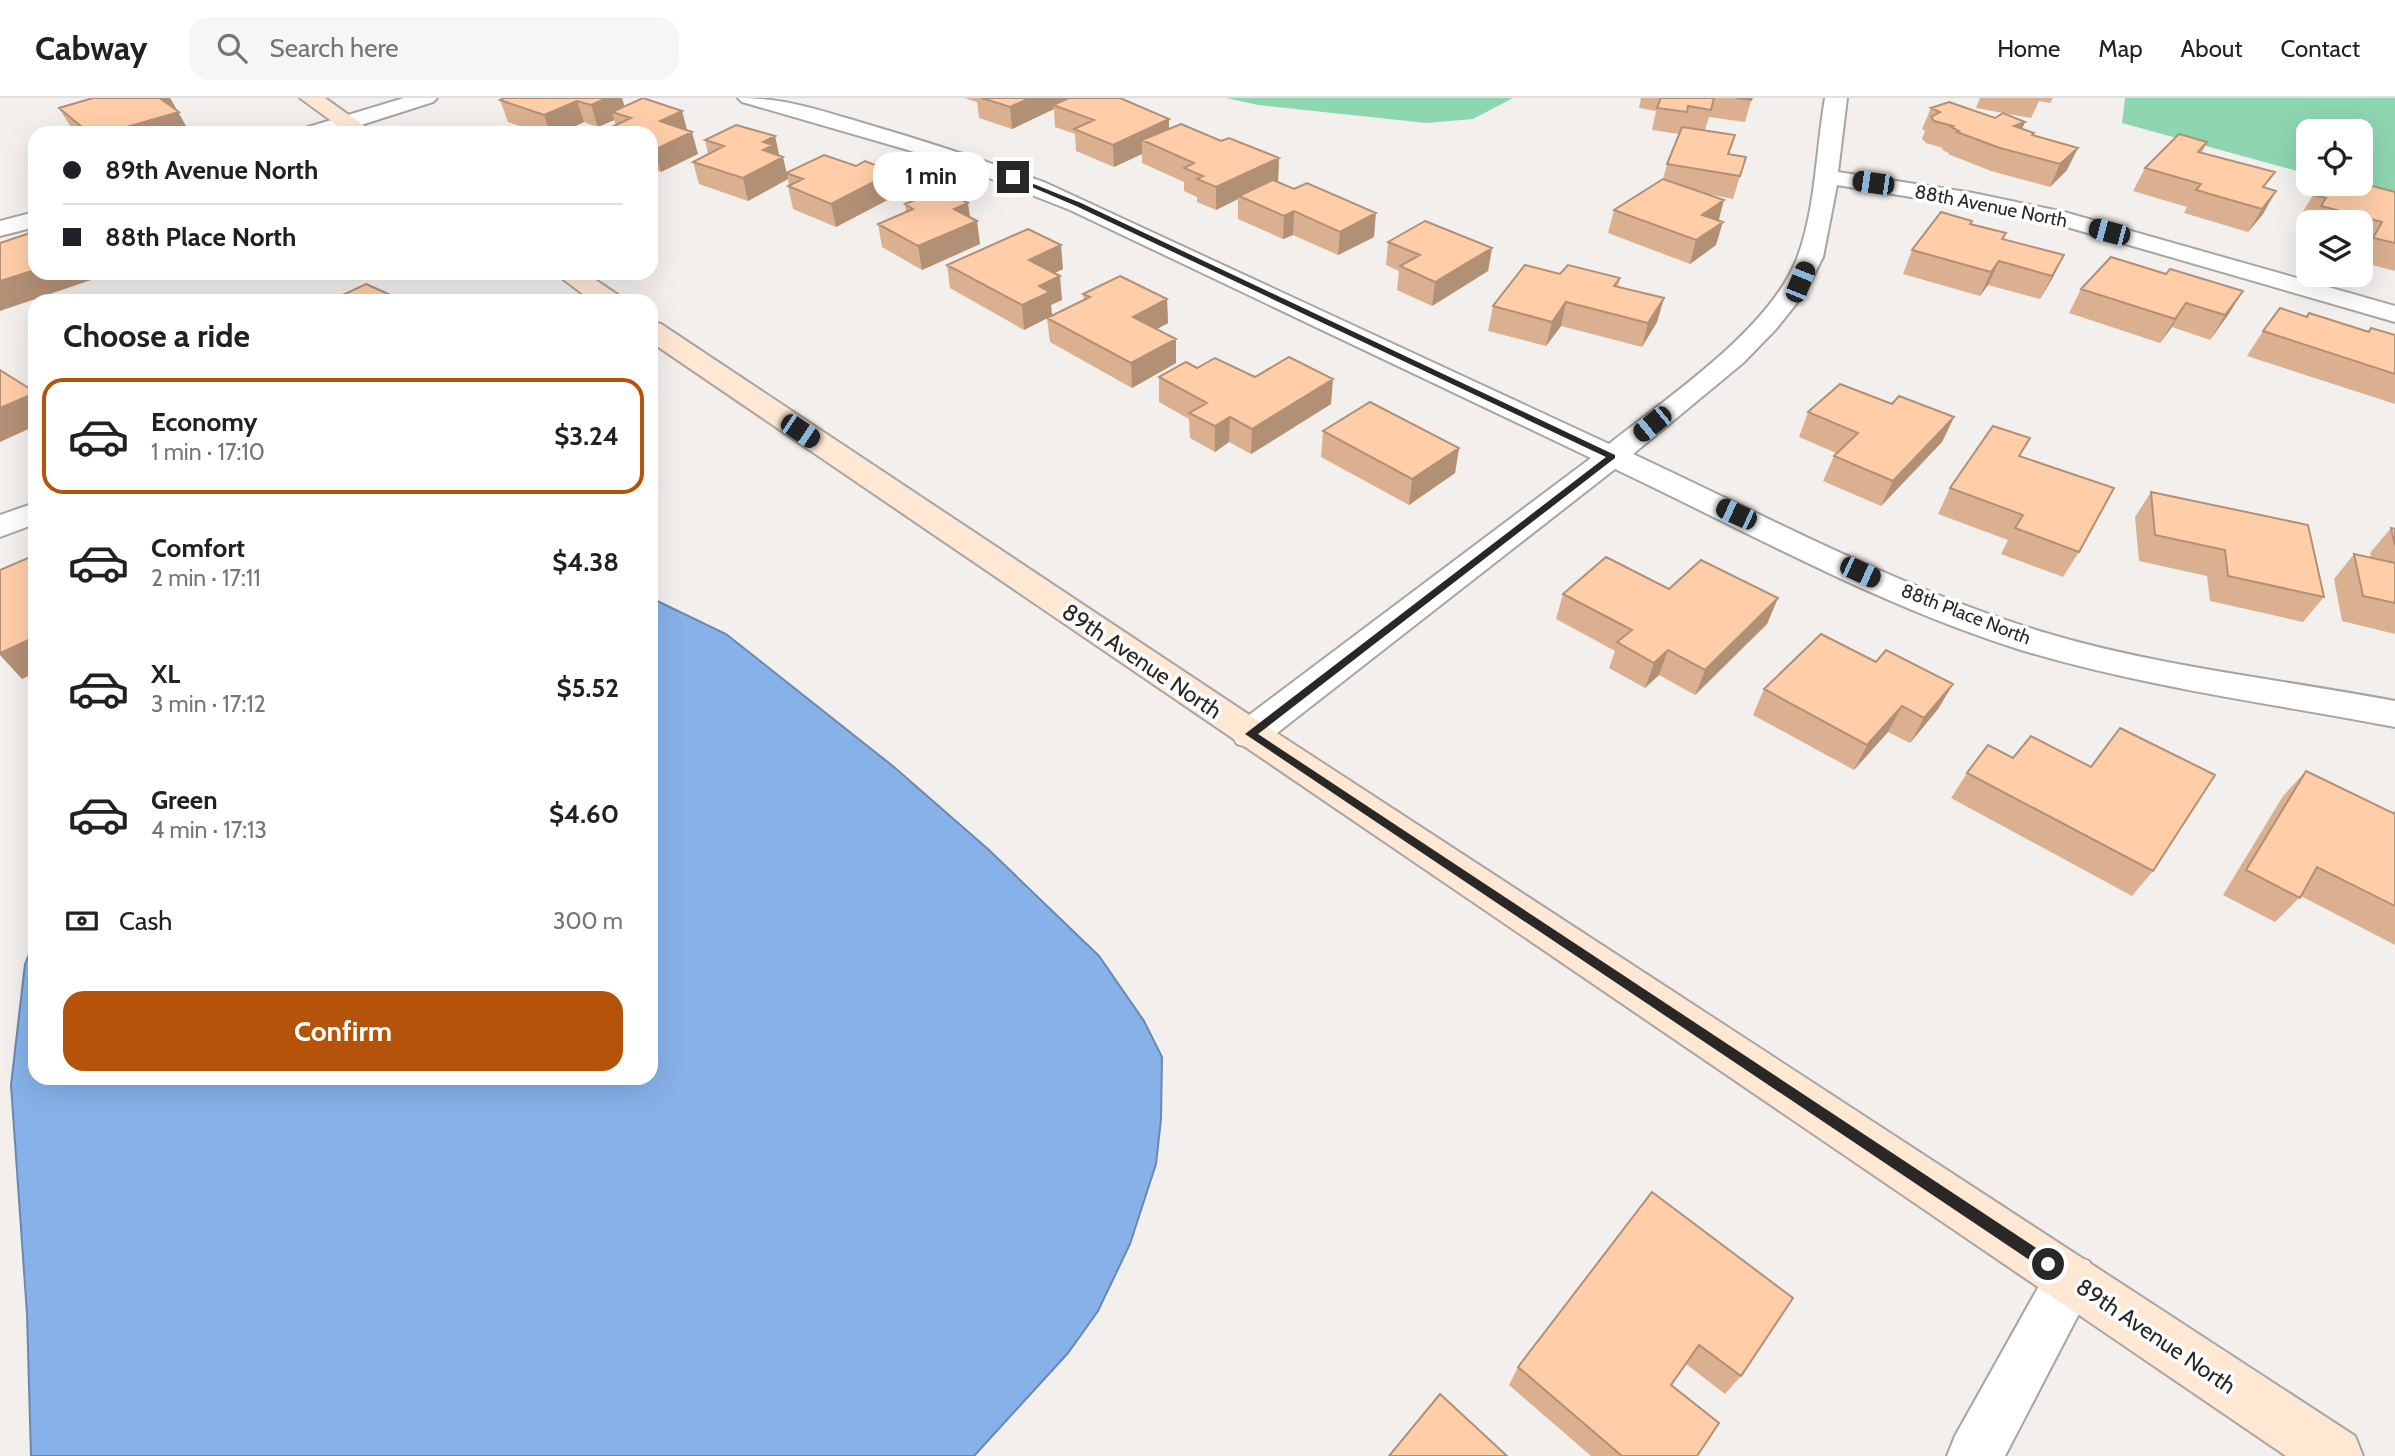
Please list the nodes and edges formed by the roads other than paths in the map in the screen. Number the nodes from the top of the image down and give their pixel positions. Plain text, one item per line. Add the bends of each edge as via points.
1 (311, 98) edge
2 (426, 98) edge
3 (750, 98) edge
4 (1836, 98) edge
5 (352, 126) edge
6 (360, 126) edge
7 (1828, 177) junction
8 (28, 221) edge
9 (0, 229) edge
10 (578, 280) edge
11 (599, 294) edge
12 (2395, 314) edge
13 (658, 335) edge
14 (1612, 456) junction
15 (28, 516) edge
16 (0, 527) edge
17 (2395, 714) edge
18 (1250, 734) junction
19 (2071, 1279) junction
20 (1975, 1456) edge
21 (2335, 1456) edge

1 - 5 street
2 - 6 street
3 - 14 street, 88th Place North via 879,133 1013,177
4 - 7 street via 1829,132
7 - 12 street, 88th Avenue North via 2064,219
7 - 14 street via 1818,236 1800,282 1771,319 1713,376
8 - 9 street
10 - 11 street
13 - 18 street, 89th Avenue North
14 - 17 street, 88th Place North via 1955,614 2033,641 2198,680
14 - 18 street
15 - 16 street
18 - 19 street, 89th Avenue North
19 - 20 street
19 - 21 street, 89th Avenue North

